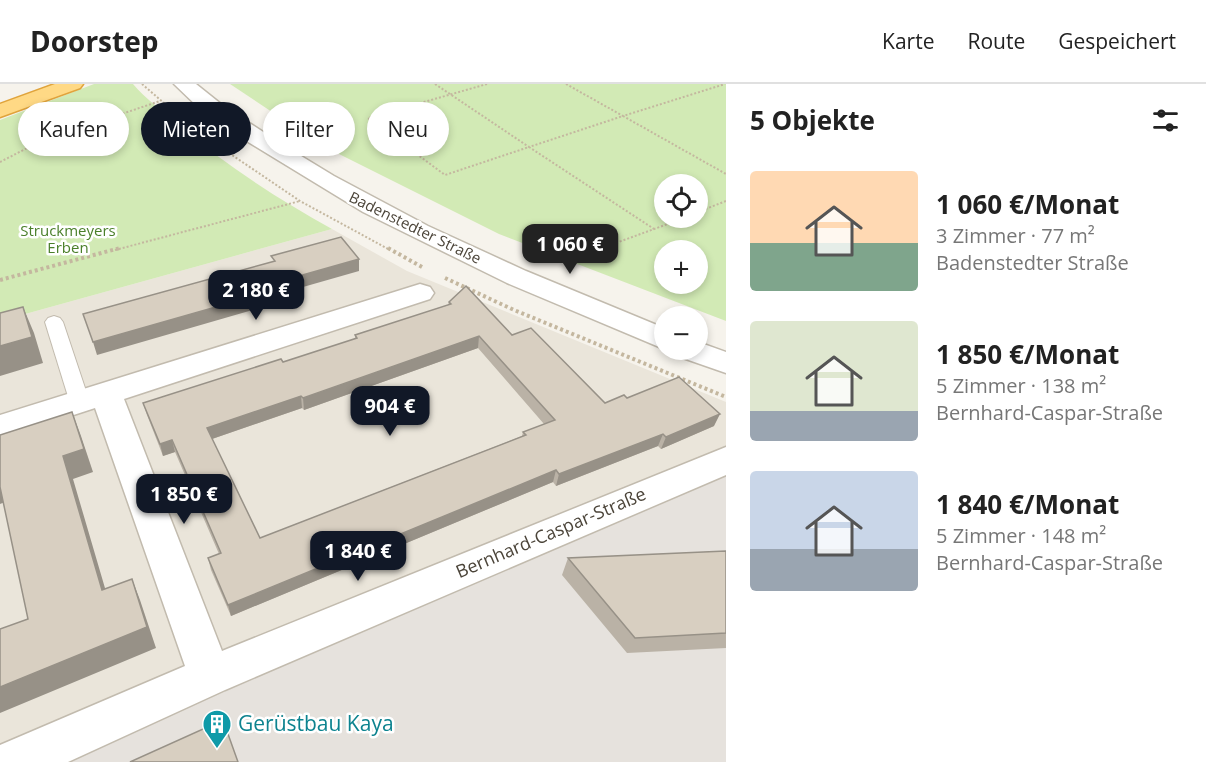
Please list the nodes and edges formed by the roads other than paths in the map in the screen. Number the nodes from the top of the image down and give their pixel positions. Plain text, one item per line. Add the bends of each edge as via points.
1 (35, 84) edge
2 (73, 84) edge
3 (184, 84) edge
4 (0, 96) edge
5 (0, 111) edge
6 (420, 292) dead end
7 (54, 322) dead end
8 (654, 335) edge
9 (708, 356) edge
10 (726, 363) edge
11 (93, 399) junction
12 (0, 427) edge
13 (726, 460) edge
14 (210, 676) junction
15 (15, 762) edge

1 - 4 highway
2 - 5 highway
3 - 8 street, Badenstedter Straße via 248,132 335,188 459,251
6 - 11 street
7 - 11 lane
9 - 10 street
11 - 12 street
11 - 14 street
13 - 14 street, Bernhard-Caspar-Straße
14 - 15 street, Bernhard-Caspar-Straße

